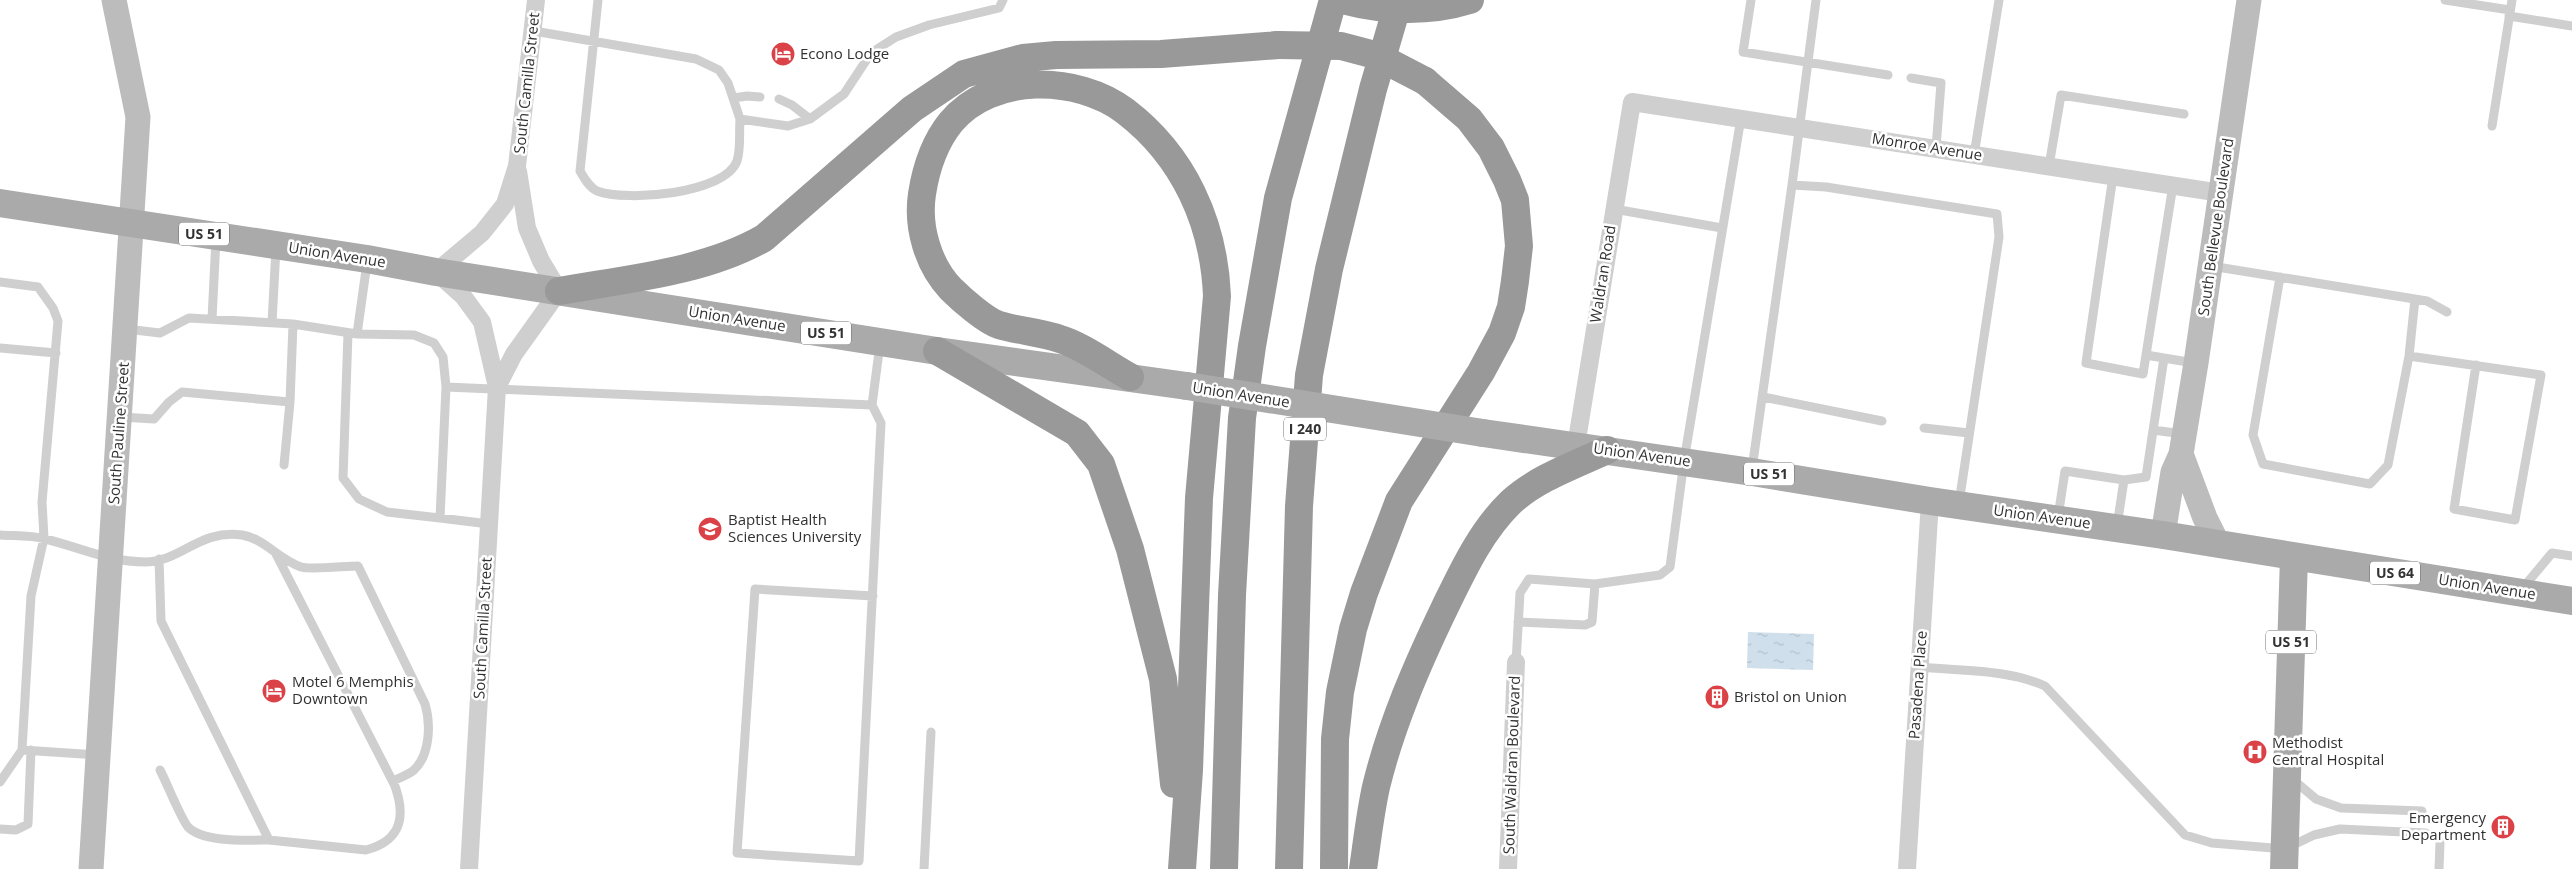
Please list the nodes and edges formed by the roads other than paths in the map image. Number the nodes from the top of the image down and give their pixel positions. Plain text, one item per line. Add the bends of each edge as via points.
1 (114, 0) edge
2 (536, 0) edge
3 (598, 0) edge
4 (1003, 0) edge
5 (1333, 0) edge
6 (1342, 0) edge
7 (1399, 0) edge
8 (1470, 0) edge
9 (1751, 0) edge
10 (1816, 0) edge
11 (1999, 0) edge
12 (2249, 0) edge
13 (2445, 0) edge
14 (2512, 0) edge
15 (2509, 13) junction
16 (2572, 26) edge
17 (534, 31) junction
18 (593, 41) junction
19 (1807, 61) junction
20 (1888, 75) dead end
21 (1911, 78) dead end
22 (760, 97) dead end
23 (733, 98) junction
24 (779, 100) dead end
25 (1632, 102) joint
26 (2184, 114) dead end
27 (1740, 118) junction
28 (740, 119) junction
29 (810, 119) junction
30 (2492, 126) dead end
31 (1798, 127) junction
32 (1936, 148) junction
33 (1974, 155) junction
34 (518, 166) junction
35 (2049, 166) junction
36 (2113, 176) junction
37 (1792, 185) junction
38 (2173, 185) junction
39 (2221, 193) junction
40 (0, 203) edge
41 (1614, 209) junction
42 (132, 223) junction
43 (1722, 228) junction
44 (216, 236) junction
45 (276, 245) junction
46 (367, 258) junction
47 (2210, 266) junction
48 (436, 272) junction
49 (2280, 277) junction
50 (0, 282) edge
51 (559, 291) junction
52 (2415, 299) junction
53 (2446, 312) dead end
54 (212, 319) junction
55 (272, 323) junction
56 (293, 324) junction
57 (126, 329) junction
58 (353, 334) junction
59 (880, 341) junction
60 (0, 348) edge
61 (937, 351) junction
62 (56, 353) junction
63 (2146, 355) junction
64 (2409, 356) junction
65 (2164, 358) junction
66 (2196, 364) junction
67 (2476, 365) junction
68 (1130, 377) junction
69 (446, 387) junction
70 (497, 387) junction
71 (1763, 397) junction
72 (290, 402) junction
73 (872, 405) junction
74 (120, 417) junction
75 (1882, 421) dead end
76 (1924, 428) dead end
77 (2153, 430) junction
78 (1969, 433) junction
79 (2183, 444) junction
80 (1576, 446) junction
81 (1607, 450) junction
82 (1684, 461) junction
83 (284, 465) dead end
84 (1752, 472) junction
85 (2124, 480) junction
86 (1930, 502) junction
87 (1959, 505) junction
88 (440, 518) junction
89 (2057, 520) junction
90 (489, 524) junction
91 (2117, 528) junction
92 (0, 535) edge
93 (2163, 535) junction
94 (44, 538) junction
95 (2218, 544) junction
96 (276, 554) junction
97 (2572, 556) edge
98 (2294, 557) junction
99 (111, 559) junction
100 (159, 559) junction
101 (1595, 584) junction
102 (2519, 592) junction
103 (873, 596) junction
104 (2572, 601) edge
105 (1518, 622) junction
106 (1516, 662) joint
107 (1919, 667) junction
108 (931, 732) dead end
109 (26, 750) junction
110 (98, 755) junction
111 (160, 770) dead end
112 (2287, 775) junction
113 (0, 782) edge
114 (394, 784) junction
115 (2422, 811) dead end
116 (0, 829) edge
117 (2426, 833) dead end
118 (268, 840) junction
119 (2440, 843) dead end
120 (831, 859) junction
121 (2285, 859) edge
122 (91, 869) edge
123 (469, 869) edge
124 (830, 869) edge
125 (924, 869) edge
126 (1181, 869) edge
127 (1224, 869) edge
128 (1289, 869) edge
129 (1334, 869) edge
130 (1363, 869) edge
131 (1508, 869) edge
132 (1907, 869) edge
133 (2439, 869) edge

1 - 42 main road, South Pauline Street via 138,117
2 - 17 street, South Camilla Street
3 - 18 lane
4 - 29 lane via 999,8 929,25 896,37 871,53 844,94
5 - 127 highway via 1278,198 1242,418 1232,595
6 - 8 highway, bridge via 1378,8 1408,9 1433,8
7 - 128 highway, I 240 via 1372,89 1331,260 1309,375 1299,506
9 - 19 lane via 1743,52
10 - 19 lane
11 - 33 lane
12 - 39 main road, South Bellevue Boulevard
13 - 15 lane
14 - 15 lane
15 - 16 lane
15 - 30 lane
17 - 18 lane
17 - 34 street, South Camilla Street
18 - 23 lane via 696,59 720,70
18 - 28 lane via 580,171 587,183 597,190 637,195 682,192 721,179 737,162
19 - 20 lane
19 - 31 lane
21 - 32 lane via 1941,83
22 - 23 lane
23 - 28 lane
24 - 29 lane via 792,104
25 - 27 street, Monroe Avenue
25 - 41 street, Waldran Road
26 - 35 lane via 2061,95
27 - 31 street, Monroe Avenue
27 - 43 lane
28 - 29 lane via 788,126
31 - 32 street, Monroe Avenue
31 - 37 lane
32 - 33 street, Monroe Avenue
33 - 35 street, Monroe Avenue
34 - 48 street, South Camilla Street via 505,204 482,233
34 - 51 street, South Camilla Street via 527,228
35 - 36 street, Monroe Avenue
36 - 38 street, Monroe Avenue
36 - 63 lane via 2086,364 2143,374
37 - 71 lane
37 - 78 lane via 1826,187 1998,214 1999,237
38 - 39 street, Monroe Avenue
38 - 63 lane
39 - 47 main road, South Bellevue Boulevard
40 - 42 main road, Union Avenue / US 51
41 - 43 lane
41 - 80 street, Waldran Road
42 - 44 main road, Union Avenue / US 51
42 - 57 main road, South Pauline Street
43 - 82 lane
44 - 45 main road, Union Avenue / US 51
44 - 54 lane
45 - 46 main road, Union Avenue / US 51
45 - 55 lane
46 - 48 main road, Union Avenue / US 51
46 - 58 lane
47 - 49 lane
47 - 66 main road, South Bellevue Boulevard
48 - 51 main road, Union Avenue / US 51
48 - 70 street, South Camilla Street via 463,296 482,322
49 - 52 lane
49 - 64 lane via 2253,435 2263,464 2370,484 2388,465
50 - 62 lane via 38,287 43,292 58,321
51 - 59 main road, Union Avenue / US 51
51 - 70 street, South Camilla Street via 514,354
51 - 129 highway, bridge via 688,266 742,251 764,238 912,109 964,74 1023,58 1161,54 1278,45 1340,46 1376,55 1426,81 1469,119 1491,148 1508,180 1516,200 1518,246 1515,281 1502,333 1399,501 1353,628 1340,692 1335,739
52 - 53 lane
52 - 64 lane
54 - 55 lane
54 - 57 lane via 189,318 160,333
55 - 56 lane
56 - 58 lane
56 - 72 lane
57 - 74 main road, South Pauline Street
58 - 69 lane via 414,335 434,343 443,358
58 - 88 lane via 343,478 359,499 387,512
59 - 61 main road, Union Avenue / US 51
59 - 73 lane
60 - 62 lane
61 - 68 main road, Union Avenue / US 51
61 - 126 highway via 1077,433 1101,464 1130,549 1164,679
62 - 94 lane via 42,502
63 - 65 lane
64 - 67 lane
65 - 66 lane
65 - 77 lane
66 - 79 main road, South Bellevue Boulevard
67 - 67 lane via 2541,375 2516,520 2454,510
68 - 80 main road, Union Avenue / US 51, bridge
68 - 126 highway via 1062,339 996,324 951,289 935,268 921,224 921,203 930,158 952,121 978,100 1028,84 1080,89 1110,102 1135,119 1161,145 1194,195 1204,223 1216,274 1217,296 1200,489 1189,770
69 - 70 lane
69 - 88 lane
70 - 73 lane
70 - 90 street, South Camilla Street
71 - 75 lane
71 - 84 lane
72 - 74 lane via 182,392 154,419
72 - 83 lane
73 - 103 lane via 881,423
74 - 99 main road, South Pauline Street
76 - 78 lane
77 - 79 lane
77 - 85 lane via 2146,477
78 - 87 lane
79 - 93 main road, South Bellevue Boulevard via 2173,472
79 - 95 main road, South Bellevue Boulevard via 2205,518
80 - 81 main road, Union Avenue / US 51
81 - 82 main road, Union Avenue / US 51
81 - 130 highway via 1522,494 1486,531 1468,561 1421,660 1391,736 1376,787
82 - 84 main road, Union Avenue / US 51
82 - 101 lane via 1670,567 1660,575
84 - 86 main road, Union Avenue / US 51
85 - 89 lane via 2065,471
85 - 91 lane
86 - 87 main road, Union Avenue / US 51
86 - 107 street, Pasadena Place
87 - 89 main road, Union Avenue / US 51
88 - 90 lane
89 - 91 main road, Union Avenue / US 51
90 - 123 street, South Camilla Street
91 - 93 main road, Union Avenue / US 51
92 - 94 lane
93 - 95 main road, Union Avenue / US 51
94 - 99 lane
94 - 109 lane via 31,596
95 - 98 main road, Union Avenue / US 51
96 - 100 lane via 258,540 226,535 196,542 173,556
96 - 114 lane
96 - 114 lane via 303,568 358,566 429,717 425,755 413,770 393,781
97 - 102 lane via 2552,553
98 - 102 main road, Union Avenue / US 64
98 - 112 main road, US 51
99 - 100 lane via 147,562
99 - 110 main road, South Pauline Street
100 - 118 lane via 161,621
101 - 105 lane via 1529,579 1520,593
101 - 105 lane via 1592,622 1585,625
102 - 104 main road, Union Avenue / US 64
103 - 120 lane via 859,860
103 - 120 lane via 755,588 737,853
105 - 106 lane
106 - 131 street, South Waldran Boulevard
107 - 121 lane via 2003,675 2045,686 2185,835
107 - 132 street, Pasadena Place
108 - 125 lane
109 - 110 lane
109 - 113 lane
109 - 116 lane via 28,824 16,830
110 - 122 main road, South Pauline Street
111 - 118 lane via 188,827 225,840
112 - 115 lane via 2316,799 2341,808
112 - 121 main road, US 51
114 - 118 lane via 401,804 398,828 380,846 366,850
117 - 121 lane via 2340,829 2314,835
119 - 133 lane
120 - 124 lane

